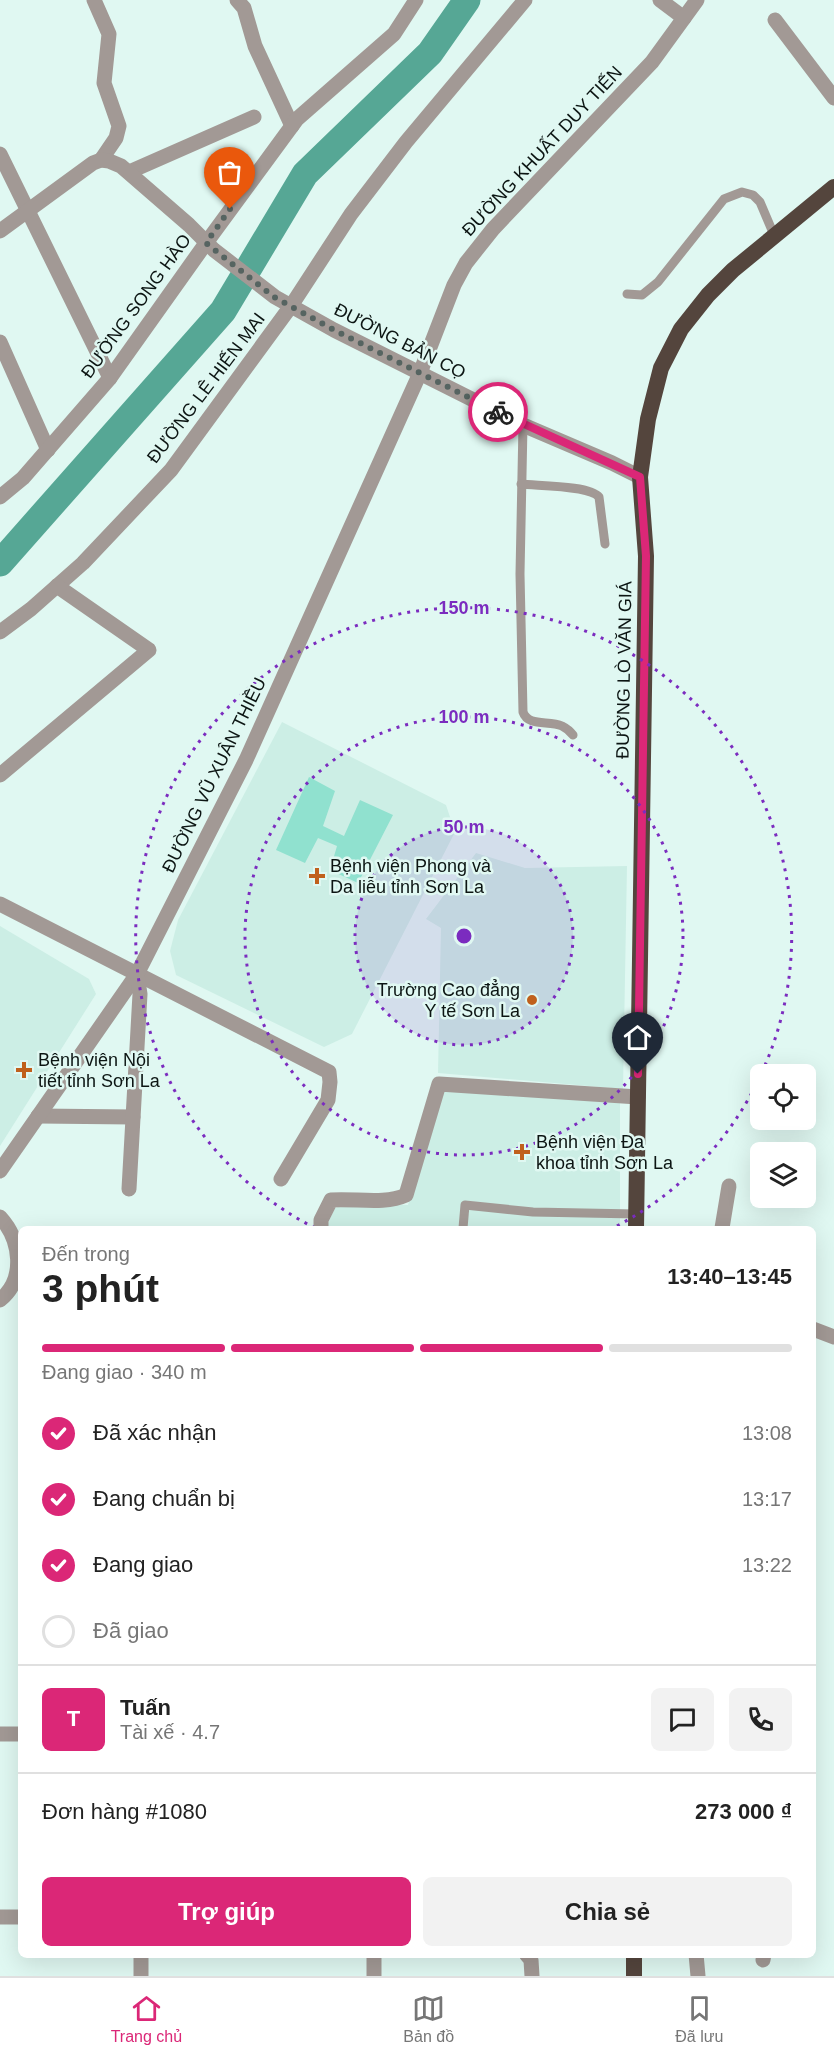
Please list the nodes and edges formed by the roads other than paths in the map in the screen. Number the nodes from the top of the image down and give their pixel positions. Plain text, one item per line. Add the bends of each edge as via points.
1 (94, 0) edge
2 (237, 0) edge
3 (416, 0) edge
4 (525, 0) edge
5 (660, 0) edge
6 (697, 0) edge
7 (684, 18) junction
8 (775, 20) dead end
9 (834, 98) edge
10 (254, 117) dead end
11 (292, 126) junction
12 (0, 154) edge
13 (101, 160) junction
14 (129, 172) junction
15 (834, 187) edge
16 (28, 212) junction
17 (0, 231) edge
18 (774, 235) junction
19 (210, 246) junction
20 (627, 294) dead end
21 (291, 306) junction
22 (0, 342) edge
23 (420, 373) junction
24 (110, 378) junction
25 (523, 425) junction
26 (48, 450) junction
27 (640, 477) junction
28 (521, 484) junction
29 (0, 497) edge
30 (605, 544) dead end
31 (57, 586) junction
32 (0, 632) edge
33 (573, 735) dead end
34 (0, 775) edge
35 (0, 904) edge
36 (137, 974) junction
37 (638, 1097) junction
38 (38, 1116) junction
39 (133, 1117) junction
40 (0, 1171) edge
41 (281, 1179) dead end
42 (729, 1186) dead end
43 (129, 1190) dead end
44 (0, 1218) edge
45 (636, 1221) edge
46 (321, 1226) edge
47 (463, 1226) edge
48 (722, 1226) edge
49 (18, 1256) edge
50 (18, 1266) edge
51 (0, 1300) edge
52 (816, 1330) edge
53 (834, 1337) edge
54 (0, 1734) edge
55 (18, 1734) edge
56 (0, 1917) edge
57 (18, 1917) edge
58 (141, 1958) edge
59 (374, 1958) edge
60 (529, 1958) edge
61 (634, 1958) edge
62 (696, 1958) edge
63 (141, 1976) edge
64 (374, 1976) edge
65 (532, 1976) edge
66 (634, 1976) edge
67 (698, 1976) edge

1 - 13 street via 109,34 104,83 119,126
2 - 11 street via 244,8 255,46
3 - 11 street, ĐƯỜNG SONG HÀO via 394,34
4 - 21 street, ĐƯỜNG LÊ HIẾN MAI via 399,151 351,214
5 - 7 street
6 - 7 street, ĐƯỜNG KHUẤT DUY TIẾN
7 - 23 street, ĐƯỜNG KHUẤT DUY TIẾN via 652,62 478,247 454,285
8 - 9 street
10 - 14 street
11 - 19 street, ĐƯỜNG SONG HÀO
12 - 16 street
13 - 14 street
13 - 16 street via 86,167
14 - 19 street
15 - 18 highway, ĐƯỜNG LÒ VĂN GIÁ
16 - 17 street
16 - 24 street
18 - 20 lane via 753,195 742,192 724,199 658,282 642,295
18 - 27 highway, ĐƯỜNG LÒ VĂN GIÁ via 733,270 681,328 661,368 648,419
19 - 21 street, ĐƯỜNG BẢN CỌ
19 - 24 street, ĐƯỜNG SONG HÀO
21 - 23 street, ĐƯỜNG BẢN CỌ
21 - 31 street, ĐƯỜNG LÊ HIẾN MAI via 171,470
22 - 26 street
23 - 25 street, ĐƯỜNG BẢN CỌ
23 - 36 street, ĐƯỜNG VŨ XUÂN THIỀU via 246,760
24 - 26 street, ĐƯỜNG SONG HÀO
25 - 27 street, ĐƯỜNG BẢN CỌ
25 - 28 lane
26 - 29 street, ĐƯỜNG SONG HÀO
27 - 37 highway, ĐƯỜNG LÒ VĂN GIÁ via 646,556
28 - 30 lane via 596,493
28 - 33 lane via 523,712 528,720 556,723
31 - 32 street, ĐƯỜNG LÊ HIẾN MAI
31 - 34 street via 149,650
35 - 36 street
36 - 38 street, ĐƯỜNG VŨ XUÂN THIỀU
36 - 39 street via 140,994
36 - 41 street via 329,1072 328,1100
37 - 45 highway, ĐƯỜNG LÒ VĂN GIÁ
37 - 46 street via 439,1083 406,1195 394,1200 331,1200
38 - 39 street
38 - 40 street, ĐƯỜNG VŨ XUÂN THIỀU
39 - 43 street
42 - 48 street
44 - 49 street via 8,1226
45 - 47 lane via 465,1205
50 - 51 street via 14,1281
52 - 53 street
54 - 55 street
56 - 57 street
58 - 63 street
59 - 64 street
60 - 65 street
61 - 66 highway
62 - 67 street

